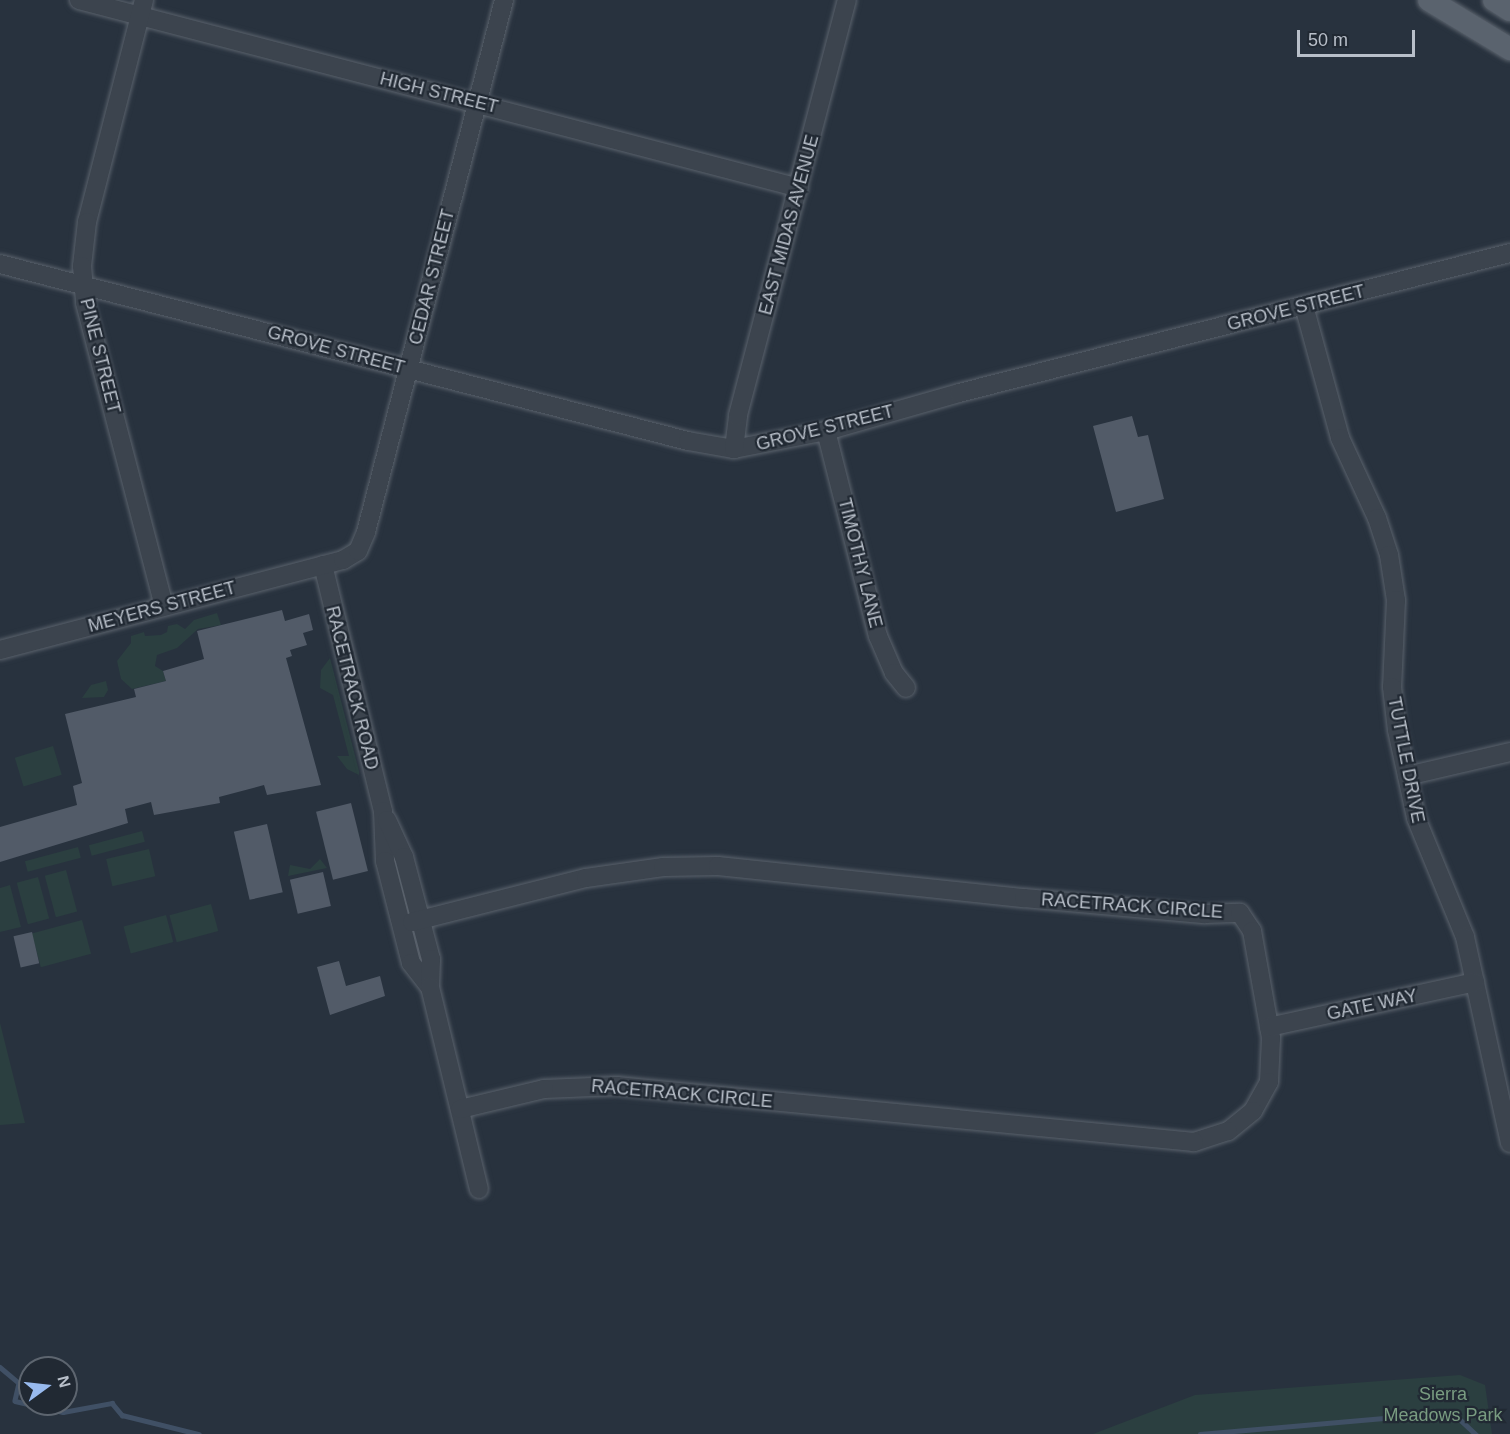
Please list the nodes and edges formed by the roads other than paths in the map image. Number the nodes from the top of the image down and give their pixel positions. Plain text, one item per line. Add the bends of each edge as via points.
1 (79, 0) edge
2 (504, 0) edge
3 (847, 0) edge
4 (1429, 0) edge
5 (1494, 0) edge
6 (142, 8) edge
7 (1510, 10) edge
8 (1508, 48) edge
9 (477, 103) junction
10 (799, 188) junction
11 (1510, 252) edge
12 (0, 264) edge
13 (83, 284) junction
14 (1304, 306) junction
15 (409, 369) junction
16 (826, 431) junction
17 (735, 449) junction
18 (323, 565) junction
19 (164, 606) junction
20 (0, 650) edge
21 (906, 688) dead end
22 (1510, 752) edge
23 (1407, 776) junction
24 (383, 811) junction
25 (416, 921) junction
26 (1475, 982) junction
27 (430, 987) junction
28 (1269, 1027) junction
29 (460, 1109) junction
30 (1510, 1143) edge
31 (479, 1189) dead end

1 - 6 street, HIGH STREET
2 - 9 street, CEDAR STREET
3 - 10 street, EAST MIDAS AVENUE
4 - 8 main road
5 - 7 main road
6 - 9 street, HIGH STREET
6 - 13 street, PINE STREET via 87,222
9 - 10 street, HIGH STREET
9 - 15 street, CEDAR STREET
10 - 17 street, EAST MIDAS AVENUE via 738,415
11 - 14 street, GROVE STREET
12 - 13 street, GROVE STREET
13 - 15 street, GROVE STREET
13 - 19 street, PINE STREET
14 - 16 street, GROVE STREET via 959,393
14 - 23 street, TUTTLE DRIVE via 1340,438 1377,518 1389,555 1396,611 1393,706
15 - 17 street, GROVE STREET via 688,441
15 - 18 street, CEDAR STREET via 363,542 351,556
16 - 17 street, GROVE STREET
16 - 21 street, TIMOTHY LANE via 878,636 894,673
18 - 19 street, MEYERS STREET
18 - 24 street, RACETRACK ROAD
19 - 20 street, MEYERS STREET
22 - 23 street
23 - 26 street, TUTTLE DRIVE via 1423,836 1460,918
24 - 25 street, RACETRACK ROAD via 404,857
24 - 27 street, RACETRACK ROAD via 385,861 411,963
25 - 27 street, RACETRACK ROAD via 431,960
25 - 28 street, RACETRACK CIRCLE via 586,878 663,867 718,866 1024,898 1205,914 1233,912 1244,916 1250,924
26 - 28 street, GATE WAY
26 - 30 street, TUTTLE DRIVE
27 - 29 street, RACETRACK ROAD
28 - 29 street, RACETRACK CIRCLE via 1271,1071 1259,1102 1238,1126 1194,1142 616,1086 544,1089
29 - 31 street, RACETRACK ROAD

